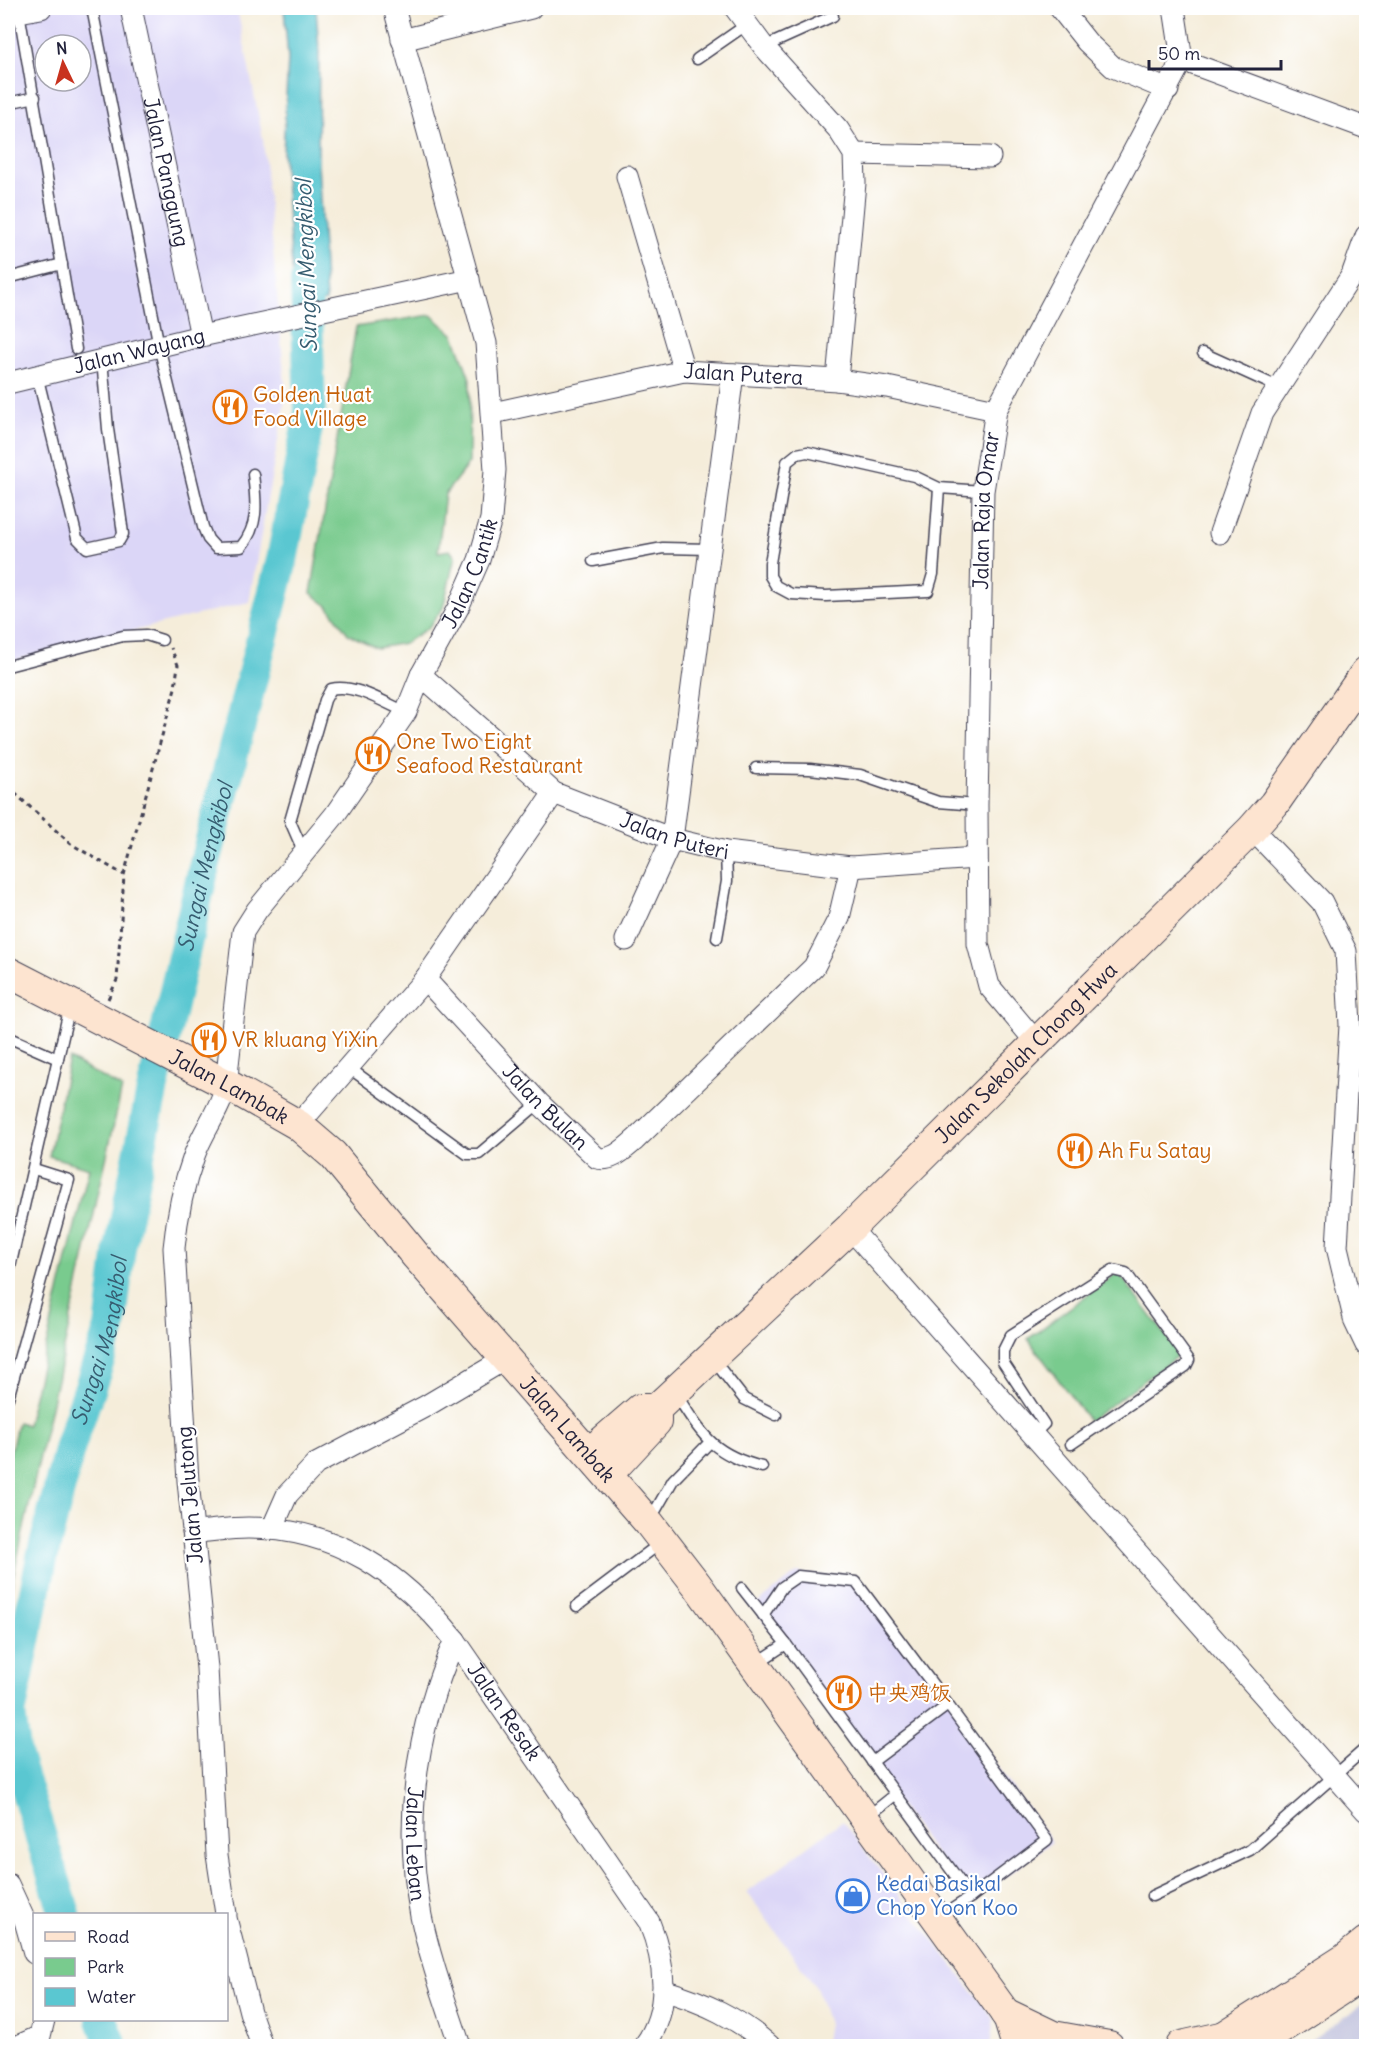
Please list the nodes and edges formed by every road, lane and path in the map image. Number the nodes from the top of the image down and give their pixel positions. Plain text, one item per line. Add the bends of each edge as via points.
1 (41, 8) edge
2 (92, 8) edge
3 (131, 8) edge
4 (394, 8) edge
5 (531, 8) edge
6 (1060, 8) edge
7 (1174, 8) edge
8 (13, 13) edge
9 (741, 16) edge
10 (833, 16) dead end
11 (402, 40) junction
12 (764, 47) junction
13 (697, 59) dead end
14 (1182, 60) junction
15 (1168, 90) junction
16 (35, 97) junction
17 (8, 103) edge
18 (1366, 128) edge
19 (854, 154) junction
20 (990, 157) dead end
21 (627, 176) dead end
22 (1366, 236) edge
23 (62, 264) junction
24 (8, 278) edge
25 (469, 279) junction
26 (201, 336) junction
27 (159, 346) junction
28 (76, 349) dead end
29 (1203, 353) dead end
30 (102, 359) junction
31 (684, 371) junction
32 (734, 374) junction
33 (38, 375) junction
34 (837, 380) junction
35 (8, 383) edge
36 (1278, 387) junction
37 (996, 410) junction
38 (493, 413) junction
39 (253, 474) dead end
40 (939, 488) junction
41 (983, 491) junction
42 (1220, 533) dead end
43 (710, 549) junction
44 (593, 561) dead end
45 (162, 640) joint
46 (8, 666) edge
47 (1366, 672) edge
48 (421, 675) junction
49 (406, 712) junction
50 (756, 768) dead end
51 (8, 787) edge
52 (554, 793) junction
53 (977, 806) junction
54 (1252, 829) junction
55 (672, 838) junction
56 (726, 852) junction
57 (304, 853) junction
58 (976, 858) junction
59 (851, 867) junction
60 (124, 875) junction
61 (717, 938) dead end
62 (626, 940) dead end
63 (8, 972) edge
64 (425, 979) junction
65 (70, 1006) junction
66 (99, 1020) junction
67 (8, 1037) edge
68 (1036, 1042) junction
69 (58, 1059) junction
70 (348, 1067) junction
71 (217, 1080) junction
72 (539, 1103) junction
73 (298, 1125) junction
74 (34, 1169) junction
75 (850, 1228) junction
76 (8, 1276) edge
77 (1366, 1345) edge
78 (507, 1358) junction
79 (712, 1358) junction
80 (8, 1398) edge
81 (666, 1401) junction
82 (776, 1415) dead end
83 (1033, 1436) junction
84 (710, 1442) junction
85 (1071, 1444) dead end
86 (598, 1463) junction
87 (762, 1467) dead end
88 (272, 1529) junction
89 (193, 1532) junction
90 (655, 1532) junction
91 (742, 1588) dead end
92 (577, 1606) dead end
93 (763, 1615) junction
94 (455, 1640) junction
95 (786, 1644) junction
96 (754, 1665) junction
97 (948, 1705) junction
98 (1366, 1748) edge
99 (872, 1762) junction
100 (1333, 1775) junction
101 (896, 1794) junction
102 (1366, 1811) edge
103 (864, 1819) junction
104 (8, 1884) edge
105 (1152, 1896) dead end
106 (971, 1897) junction
107 (226, 1913) edge
108 (937, 1920) junction
109 (228, 1924) edge
110 (1366, 1942) edge
111 (33, 1949) edge
112 (1366, 1973) edge
113 (663, 1990) junction
114 (44, 2021) edge
115 (1005, 2022) edge
116 (1218, 2041) edge
117 (18, 2046) edge
118 (262, 2046) edge
119 (460, 2046) edge
120 (645, 2046) edge
121 (770, 2046) edge
122 (1017, 2046) edge
123 (1041, 2046) edge
124 (1109, 2046) edge
125 (1181, 2046) edge
126 (1255, 2046) edge

1 - 8 street
2 - 27 lane
3 - 26 street, Jalan Panggung
4 - 11 street, Jalan Cantik
5 - 11 street
6 - 15 street via 1113,68
7 - 14 street
8 - 16 lane
9 - 12 street
9 - 13 lane
10 - 12 lane
11 - 25 street, Jalan Cantik
12 - 19 street via 838,129
14 - 15 street, Jalan Raja Omar
14 - 18 street
15 - 37 street, Jalan Raja Omar
16 - 17 lane
16 - 23 lane
19 - 20 street
19 - 34 street via 855,183
21 - 31 street
22 - 36 street via 1352,275
23 - 24 lane
23 - 28 lane
25 - 26 street, Jalan Wayang
25 - 38 street, Jalan Cantik via 486,343
26 - 27 street, Jalan Wayang
27 - 30 street, Jalan Wayang
27 - 39 lane via 203,527 216,548 242,547 252,534 257,512
29 - 36 lane
30 - 33 street, Jalan Wayang
30 - 33 lane via 123,534 119,541 87,548 77,538
31 - 32 street, Jalan Putera
31 - 38 street, Jalan Putera
32 - 34 street, Jalan Putera
32 - 43 street
33 - 35 street, Jalan Wayang
34 - 37 street, Jalan Putera
36 - 42 street via 1262,413
37 - 41 street, Jalan Raja Omar
38 - 48 street, Jalan Cantik via 495,470 491,519 479,560 458,608
40 - 40 lane via 914,476 879,467 807,452 797,454 787,462 770,576 776,586 791,594 928,591 933,574
40 - 41 lane
41 - 53 street, Jalan Raja Omar
43 - 44 lane via 663,549
43 - 55 street
45 - 46 lane via 146,635 123,636
45 - 60 path via 171,648 178,665 176,688
47 - 54 street, Jalan Sekolah Chong Hwa via 1274,804
48 - 49 street, Jalan Cantik
48 - 52 street, Jalan Puteri
49 - 57 street, Jalan Cantik
49 - 57 lane via 352,690 331,689 290,821
50 - 53 lane via 860,775 938,802
51 - 60 path via 70,844
52 - 55 street, Jalan Puteri
52 - 64 street
53 - 58 street, Jalan Raja Omar
54 - 68 street, Jalan Sekolah Chong Hwa
54 - 77 street via 1322,902 1346,951 1350,1025 1336,1247 1355,1322
55 - 56 street, Jalan Puteri
55 - 62 street
56 - 59 street, Jalan Puteri
56 - 61 lane via 727,881
57 - 71 street, Jalan Cantik via 243,932 228,1065
58 - 59 street, Jalan Puteri
58 - 68 street, Jalan Raja Omar via 978,944 990,986
59 - 72 street, Jalan Bulan via 839,918 814,967 615,1156 597,1158
60 - 66 path via 117,980
63 - 65 street, Jalan Lambak
64 - 70 street
64 - 72 street, Jalan Bulan
65 - 66 street, Jalan Lambak
65 - 69 lane
66 - 71 street, Jalan Lambak
67 - 69 lane
68 - 75 street, Jalan Sekolah Chong Hwa
69 - 74 lane
70 - 72 lane via 466,1154 479,1154
70 - 73 street
71 - 73 street, Jalan Lambak
71 - 89 street, Jalan Jelutong via 177,1213 174,1248
73 - 78 street, Jalan Lambak via 333,1155
74 - 76 lane
74 - 80 lane via 69,1180
75 - 79 street, Jalan Sekolah Chong Hwa
75 - 83 street
78 - 86 street, Jalan Lambak
78 - 88 street via 316,1464 286,1495
79 - 81 street, Jalan Sekolah Chong Hwa
79 - 82 lane via 744,1399
81 - 84 lane
81 - 86 street, Jalan Sekolah Chong Hwa via 640,1409
83 - 85 lane via 1044,1424 1003,1362 1003,1351 1011,1335 1120,1269 1189,1360 1186,1366
83 - 100 street
84 - 87 lane via 731,1457
84 - 90 lane via 673,1480
86 - 90 street, Jalan Lambak
88 - 89 street, Jalan Resak
88 - 94 street, Jalan Resak via 332,1544 382,1569 428,1607
89 - 107 street, Jalan Jelutong via 207,1668 217,1855
90 - 92 lane
90 - 96 street, Jalan Lambak
91 - 93 lane
93 - 95 lane
93 - 97 lane via 782,1587 798,1576 856,1582
94 - 113 street, Jalan Resak via 649,1922 662,1960
94 - 119 street, Jalan Leban via 437,1680 424,1726 414,1794 413,1846 421,1916
95 - 96 lane
95 - 99 lane
96 - 103 street, Jalan Lambak
97 - 99 lane
97 - 106 lane via 1047,1840
98 - 100 lane
99 - 101 lane
100 - 102 street
100 - 105 lane via 1250,1850
101 - 103 lane
101 - 106 lane
103 - 108 street, Jalan Lambak
104 - 111 street
106 - 108 lane
108 - 115 street, Jalan Lambak
109 - 118 street, Jalan Jelutong
110 - 116 street via 1346,1959
112 - 126 street
113 - 120 street, Jalan Resak via 657,2023
113 - 121 street via 720,2011
114 - 117 street via 40,2036
115 - 122 street
115 - 123 street
115 - 124 street
116 - 125 street

